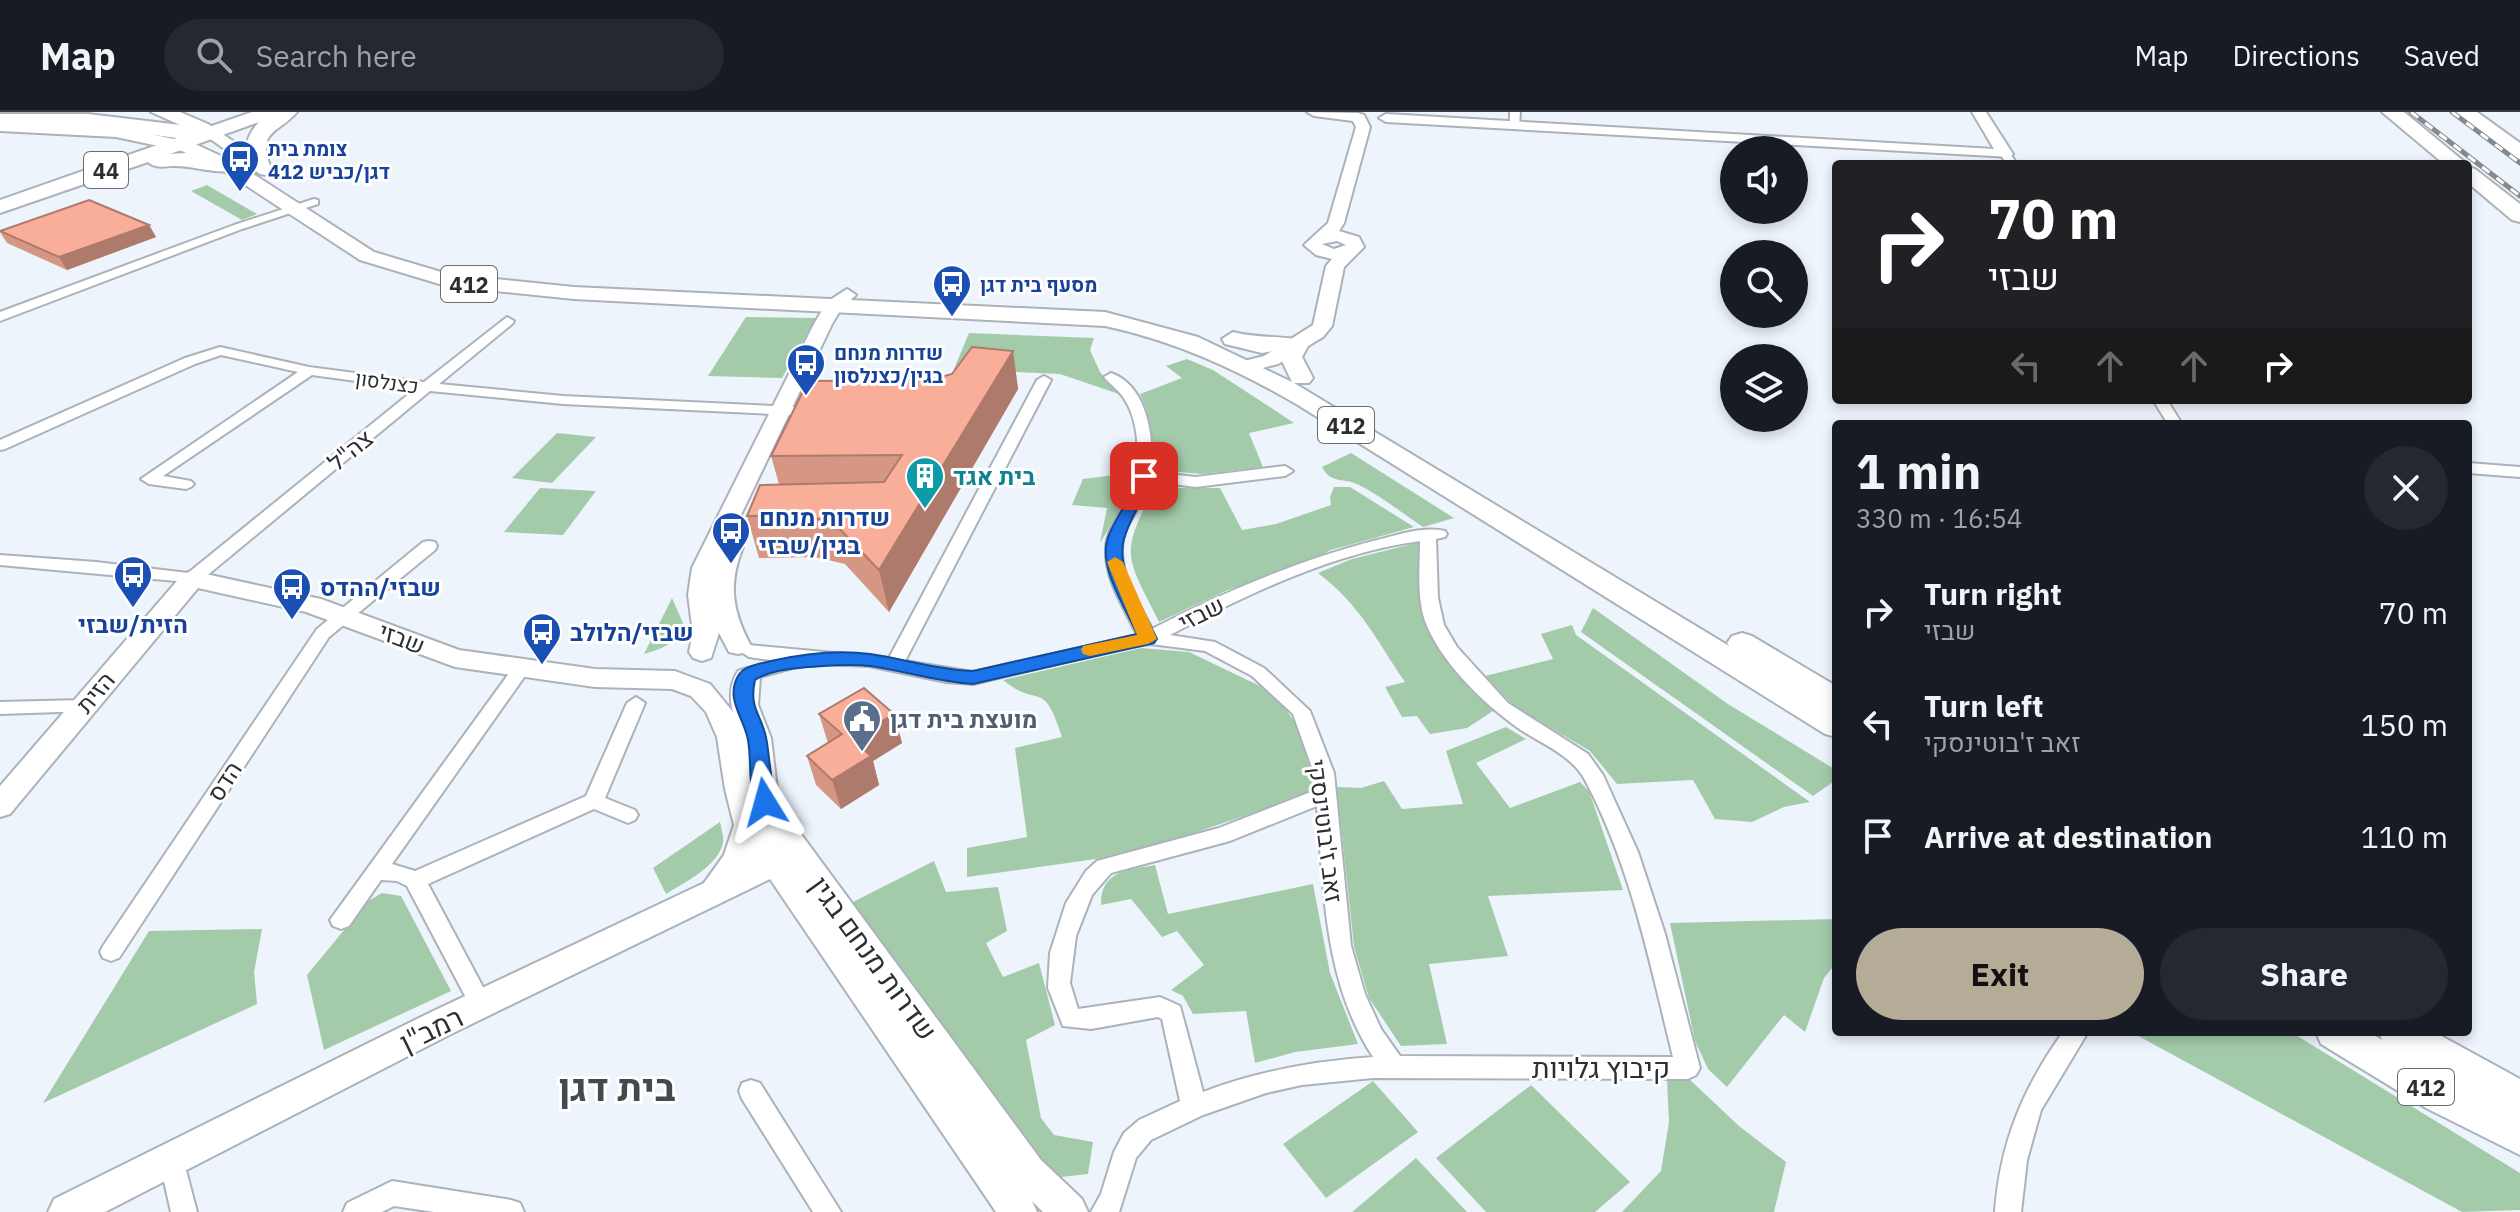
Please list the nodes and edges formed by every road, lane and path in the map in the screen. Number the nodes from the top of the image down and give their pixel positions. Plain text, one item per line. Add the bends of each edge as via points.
1 (159, 112) edge
2 (239, 112) edge
3 (270, 112) edge
4 (287, 112) edge
5 (1317, 112) edge
6 (1326, 112) edge
7 (1979, 112) edge
8 (2392, 112) edge
9 (2465, 112) edge
10 (2483, 112) edge
11 (1357, 115) edge
12 (1387, 115) edge
13 (1515, 118) edge
14 (56, 119) edge
15 (0, 123) edge
16 (81, 129) junction
17 (206, 129) junction
18 (172, 139) junction
19 (2520, 139) edge
20 (2520, 153) edge
21 (2008, 159) edge
22 (2452, 160) edge
23 (228, 166) junction
24 (260, 166) junction
25 (2472, 176) edge
26 (64, 178) junction
27 (0, 193) edge
28 (314, 202) junction
29 (0, 207) edge
30 (293, 209) junction
31 (2520, 215) edge
32 (1320, 244) junction
33 (1350, 247) junction
34 (838, 311) junction
35 (0, 317) edge
36 (507, 321) dead end
37 (1272, 354) junction
38 (309, 371) junction
39 (1111, 377) dead end
40 (1044, 380) dead end
41 (428, 387) junction
42 (788, 411) junction
43 (0, 446) edge
44 (2472, 468) edge
45 (1285, 471) dead end
46 (2520, 472) edge
47 (1144, 476) junction
48 (186, 484) dead end
49 (1433, 535) joint
50 (429, 546) dead end
51 (0, 560) edge
52 (192, 579) junction
53 (344, 616) junction
54 (1148, 639) junction
55 (699, 653) junction
56 (746, 662) junction
57 (894, 665) junction
58 (521, 669) junction
59 (615, 679) junction
60 (696, 688) junction
61 (1832, 698) edge
62 (636, 703) dead end
63 (83, 706) junction
64 (0, 708) edge
65 (1832, 724) edge
66 (1326, 794) junction
67 (594, 801) junction
68 (0, 806) edge
69 (628, 815) dead end
70 (749, 825) junction
71 (787, 858) junction
72 (376, 872) junction
73 (415, 880) junction
74 (712, 895) junction
75 (341, 920) dead end
76 (111, 952) dead end
77 (481, 1004) junction
78 (2073, 1036) edge
79 (2342, 1036) edge
80 (2405, 1036) edge
81 (1393, 1066) junction
82 (751, 1091) dead end
83 (2520, 1100) edge
84 (1194, 1107) junction
85 (2520, 1136) edge
86 (172, 1159) junction
87 (67, 1212) edge
88 (184, 1212) edge
89 (356, 1212) edge
90 (511, 1212) edge
91 (828, 1212) edge
92 (1018, 1212) edge
93 (1069, 1212) edge
94 (1104, 1212) edge
95 (2008, 1212) edge

1 - 17 main road, 412
2 - 17 highway, 44
3 - 17 highway, 44
4 - 24 highway via 257,136
5 - 6 street
5 - 11 street
7 - 21 street
8 - 22 highway
9 - 20 highway
10 - 19 highway
11 - 12 street
11 - 32 street via 1363,127 1336,223
12 - 13 street
12 - 33 street via 1374,127 1348,224
13 - 21 street
14 - 15 highway
14 - 16 main road, 412
14 - 18 highway via 110,122
16 - 18 main road, 412
16 - 26 highway via 105,136 111,144
17 - 18 highway, 44
17 - 24 main road, 412
18 - 23 main road, 412
18 - 26 highway, 44
23 - 26 highway via 161,161
23 - 30 main road, 412
24 - 28 main road, 412
25 - 31 highway
26 - 27 highway, 44
26 - 29 highway, 44
28 - 30 street
28 - 34 main road, 412 via 389,248 463,270
30 - 34 main road, 412 via 367,256 446,280 536,291 796,303
30 - 35 street
32 - 33 street via 1338,236
32 - 37 street via 1323,261 1309,315 1298,333
33 - 37 street via 1335,266 1322,326
34 - 37 main road, 412 via 898,308 1081,317
34 - 37 main road, 412 via 1116,307 1178,319
34 - 42 street, שדרות מנחם בגין
36 - 41 street, צה"ל
37 - 61 main road, 412 via 1301,378
37 - 65 main road, 412 via 1542,543
38 - 41 street, כצנלסון
38 - 43 street, כצנלסון via 231,352 206,355
38 - 48 street via 149,479
39 - 47 street via 1139,414
40 - 57 street
41 - 42 street, כצנלסון
41 - 52 street, צה"ל
42 - 55 street, שדרות מנחם בגין via 704,568 700,595 706,633
42 - 56 street, שדרות מנחם בגין via 723,567 720,606
44 - 46 street
45 - 47 street via 1196,482
47 - 54 street via 1113,548 1116,568
49 - 54 street, שבזי via 1338,555 1217,603
49 - 81 street, קיבוץ גלויות via 1429,598 1435,625 1451,651 1501,708 1581,759 1593,775 1628,852 1688,1068
50 - 53 street, הדס
51 - 52 street
52 - 53 street, שבזי
52 - 63 street, הזית
53 - 58 street, שבזי via 455,658
53 - 76 street, הדס via 313,646
54 - 57 street, שבזי via 973,678
54 - 66 street, זאב ז'בוטינסקי via 1209,646 1286,694 1301,711 1313,739
55 - 56 street, שבזי via 717,646
55 - 59 street, שבזי via 673,666
55 - 60 street, שדרות מנחם בגין via 689,661 684,676
56 - 57 street, שבזי via 771,667 816,659
56 - 60 street via 725,689
56 - 71 street, שדרות מנחם בגין via 742,698 760,751 761,788
58 - 59 street, שבזי
58 - 72 street
59 - 60 street, שבזי via 675,680
60 - 70 street, שדרות מנחם בגין via 722,716 735,746 738,795
62 - 67 street
63 - 64 street
63 - 68 street, הזית
66 - 81 street, זאב ז'בוטינסקי via 1340,946 1372,1035
66 - 84 street via 1223,835 1104,867 1082,891 1060,952 1059,983 1071,1019 1160,1007 1172,1013
67 - 69 street
67 - 73 street
70 - 71 street, שדרות מנחם בגין
70 - 74 street via 738,859
71 - 74 street, רמב"ן
71 - 92 street, שדרות מנחם בגין
71 - 93 street, שדרות מנחם בגין via 1028,1172
72 - 73 street
72 - 75 street
73 - 77 street
74 - 77 street, רמב"ן
77 - 86 street, רמב"ן
78 - 95 street via 2027,1114 2016,1148
79 - 85 main road, 412
80 - 83 main road, 412
81 - 84 street, קיבוץ גלויות via 1299,1073 1235,1089
82 - 91 street
84 - 94 street, קיבוץ גלויות via 1142,1133 1124,1155 1112,1203
86 - 87 street, רמב"ן
86 - 88 street
89 - 90 street via 392,1193

